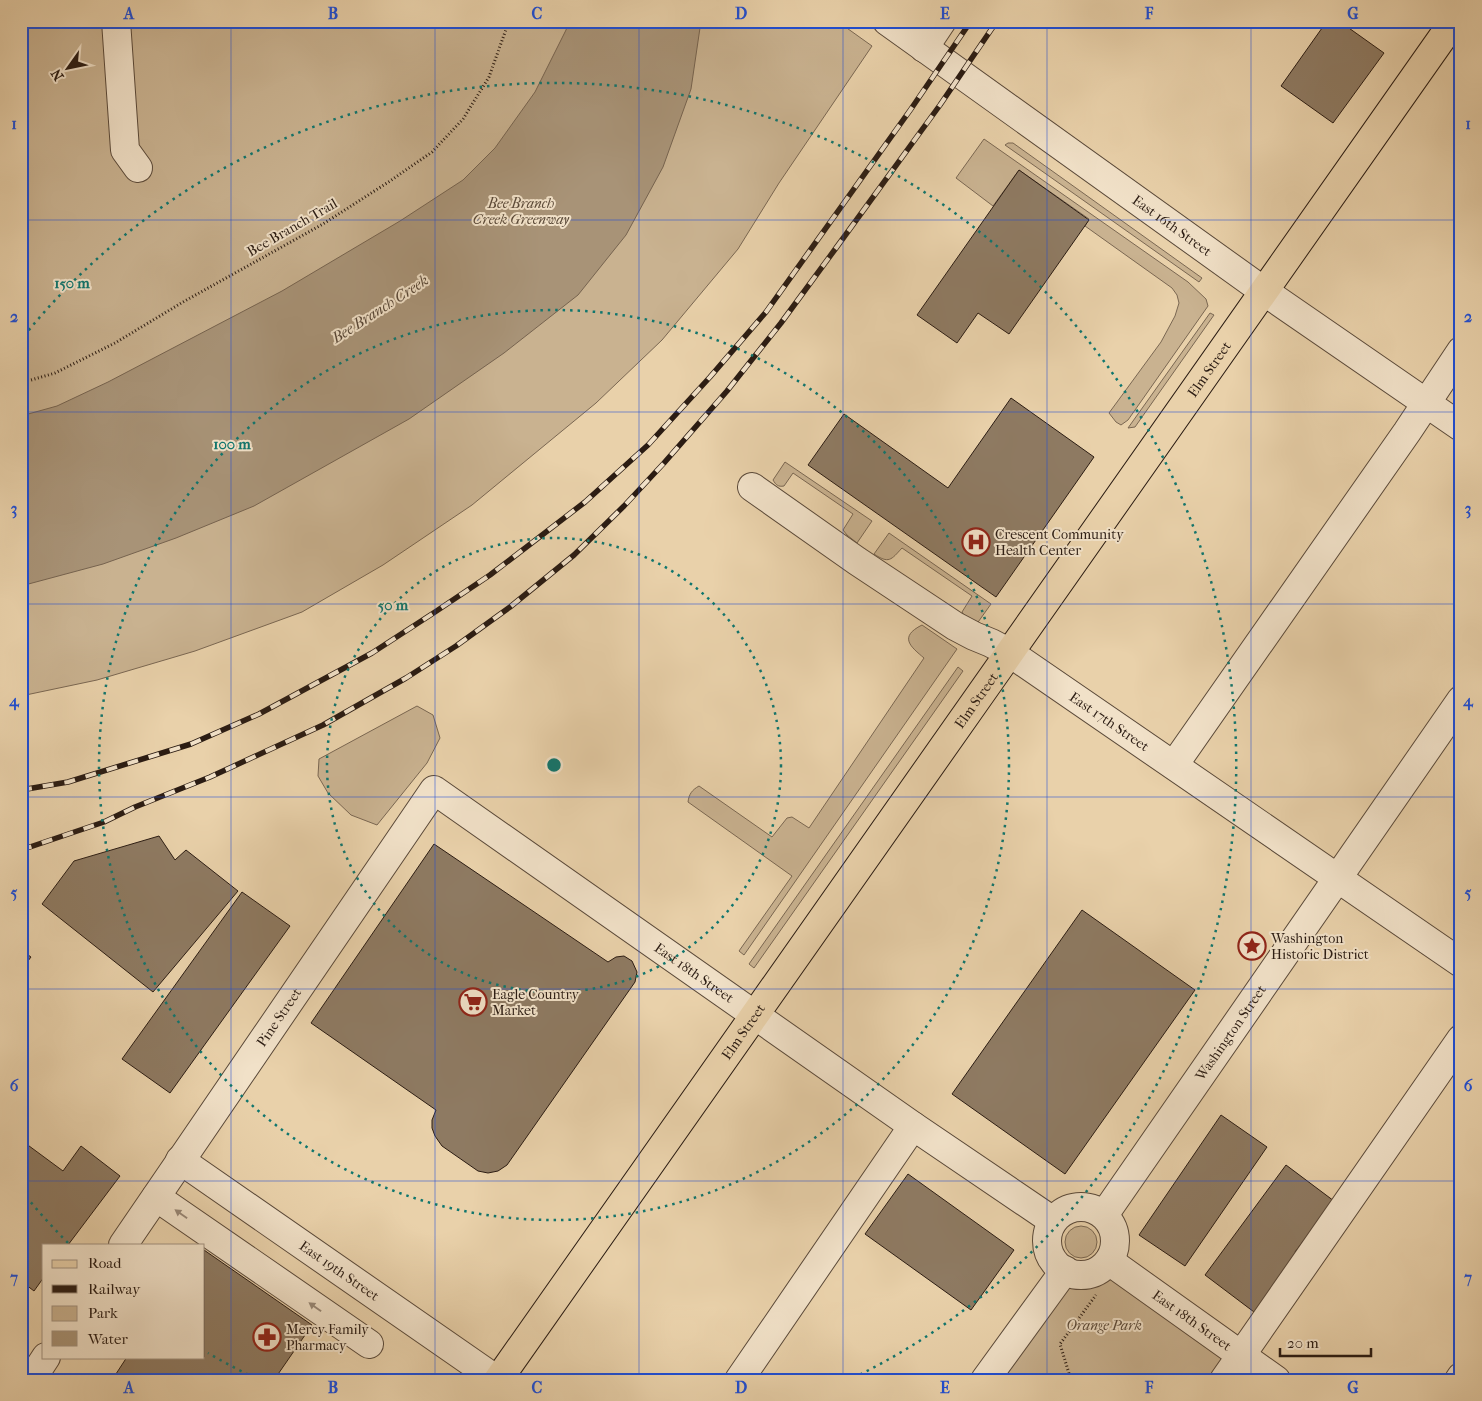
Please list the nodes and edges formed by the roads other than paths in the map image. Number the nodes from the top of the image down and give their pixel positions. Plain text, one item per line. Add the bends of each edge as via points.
1 (116, 21) edge
2 (887, 21) edge
3 (942, 21) edge
4 (1454, 21) edge
5 (924, 48) junction
6 (138, 168) dead end
7 (1265, 292) junction
8 (1461, 351) edge
9 (1425, 404) junction
10 (1461, 427) edge
11 (752, 487) dead end
12 (1010, 653) junction
13 (1461, 700) edge
14 (1174, 765) junction
15 (434, 790) joint
16 (1337, 879) junction
17 (1461, 964) edge
18 (755, 1015) junction
19 (1461, 1039) edge
20 (913, 1126) junction
21 (180, 1160) junction
22 (156, 1197) junction
23 (1104, 1215) junction
24 (1053, 1222) junction
25 (124, 1244) edge
26 (1109, 1261) junction
27 (1065, 1270) junction
28 (369, 1344) dead end
29 (1242, 1355) junction
30 (45, 1358) edge
31 (31, 1380) edge
32 (498, 1380) edge
33 (739, 1380) edge
34 (985, 1380) edge
35 (1224, 1380) edge
36 (1276, 1380) edge

1 - 6 street via 125,150
2 - 5 street, East 16th Street
3 - 5 street
4 - 7 main road, Elm Street
5 - 7 street, East 16th Street
7 - 9 street, East 16th Street
7 - 12 main road, Elm Street
8 - 9 street
9 - 10 street, East 16th Street
9 - 14 street
11 - 12 street, East 17th Street via 955,626
12 - 14 street, East 17th Street
12 - 18 main road, Elm Street
13 - 16 street, Washington Street
14 - 16 street, East 17th Street
15 - 18 street, East 18th Street
15 - 21 street, Pine Street
16 - 17 street, East 17th Street
16 - 23 street, Washington Street
18 - 20 street, East 18th Street
18 - 32 main road, Elm Street
19 - 29 street
20 - 24 street, East 18th Street
20 - 33 street
21 - 22 street, Pine Street
21 - 32 street, East 19th Street
22 - 25 street, Pine Street
28 -> 22 street
23 - 24 street via 1091,1208 1076,1207 1063,1212
23 - 26 street via 1115,1237
24 - 27 street via 1048,1235 1048,1249 1054,1261
26 - 27 street via 1089,1274
26 - 29 street, East 18th Street
27 - 34 street
29 - 35 street
29 - 36 street, East 18th Street
30 - 31 street

